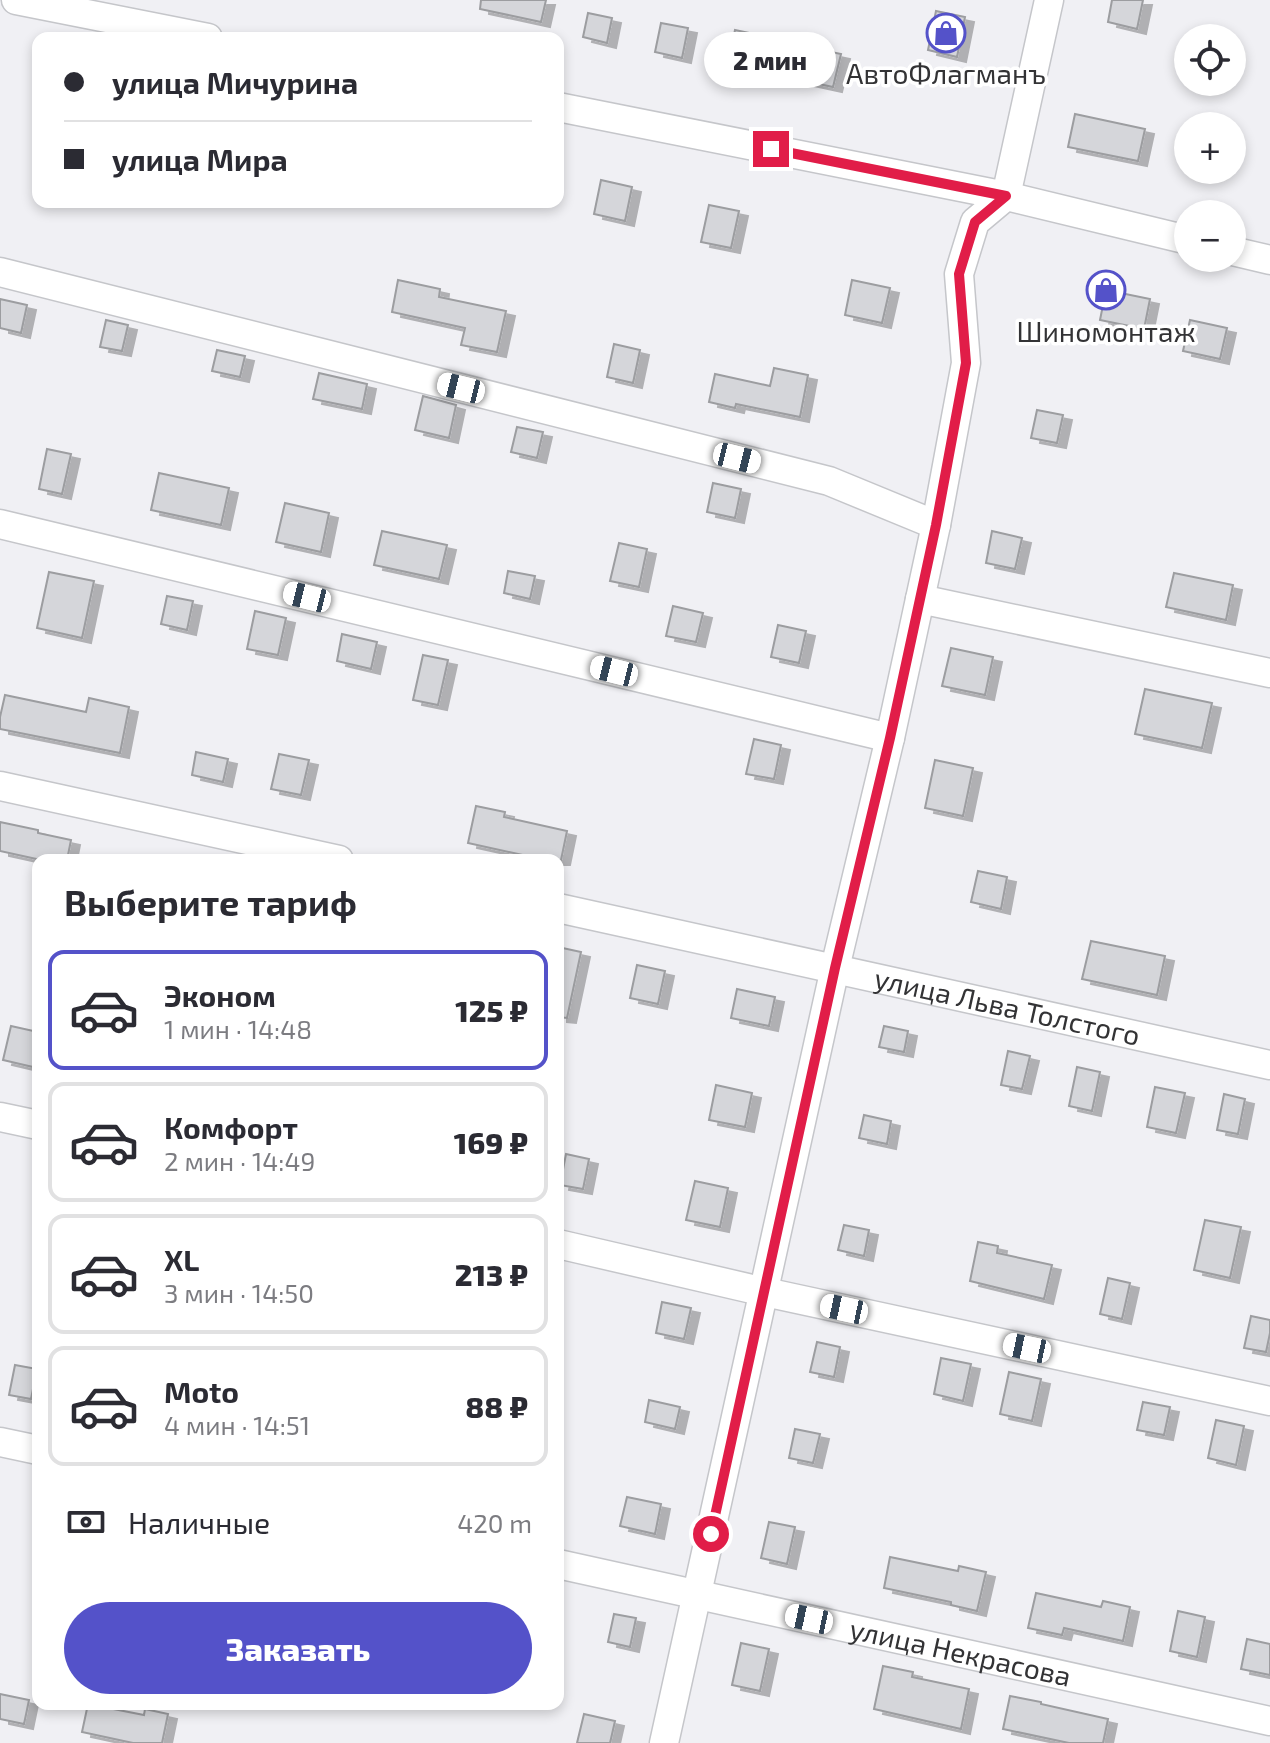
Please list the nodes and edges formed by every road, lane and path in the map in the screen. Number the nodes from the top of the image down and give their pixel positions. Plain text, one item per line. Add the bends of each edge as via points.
1 (16, 0) edge
2 (1049, 0) edge
3 (178, 32) edge
4 (564, 108) edge
5 (1006, 196) junction
6 (1174, 237) edge
7 (1246, 254) edge
8 (1270, 260) edge
9 (0, 272) edge
10 (0, 524) edge
11 (936, 525) junction
12 (920, 599) junction
13 (1270, 673) edge
14 (890, 738) junction
15 (0, 786) edge
16 (312, 854) edge
17 (564, 909) edge
18 (835, 968) junction
19 (1270, 1065) edge
20 (0, 1117) edge
21 (32, 1124) edge
22 (564, 1245) edge
23 (765, 1292) junction
24 (1270, 1401) edge
25 (0, 1442) edge
26 (32, 1449) edge
27 (564, 1565) edge
28 (697, 1595) junction
29 (1270, 1721) edge
30 (664, 1743) edge

1 - 3 street
2 - 5 street
4 - 5 street
5 - 6 street
5 - 11 street via 975,222 959,274 966,363
7 - 8 street
9 - 11 street via 829,481
10 - 14 street
11 - 12 street
12 - 13 street
12 - 14 street
14 - 18 street
15 - 16 street
17 - 18 street, улица Льва Толстого
18 - 19 street, улица Льва Толстого
18 - 23 street
20 - 21 street
22 - 23 street
23 - 24 street
23 - 28 street
25 - 26 street
27 - 28 street, улица Некрасова
28 - 29 street, улица Некрасова
28 - 30 street

